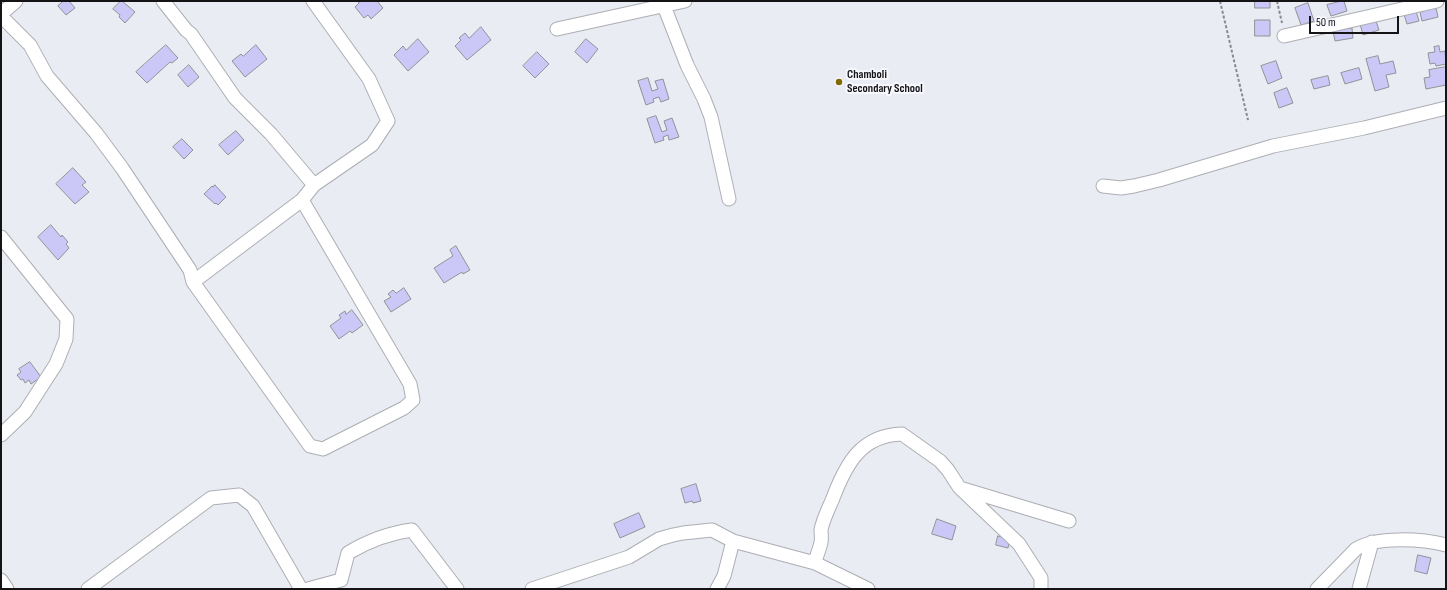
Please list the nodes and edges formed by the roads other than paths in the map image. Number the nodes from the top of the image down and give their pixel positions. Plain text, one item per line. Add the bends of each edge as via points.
1 (16, 1) edge
2 (162, 1) edge
3 (312, 1) edge
4 (685, 1) edge
5 (1437, 1) edge
6 (656, 5) edge
7 (1, 15) edge
8 (557, 29) dead end
9 (1284, 36) road end
10 (1446, 108) edge
11 (314, 185) junction
12 (1103, 186) dead end
13 (729, 199) dead end
14 (302, 200) junction
15 (1, 237) edge
16 (193, 282) junction
17 (1, 434) edge
18 (959, 488) junction
19 (1069, 521) dead end
20 (733, 541) junction
21 (1372, 542) junction
22 (1446, 545) edge
23 (815, 563) junction
24 (1, 580) edge
25 (7, 589) edge
26 (88, 589) edge
27 (301, 589) edge
28 (308, 589) edge
29 (457, 589) edge
30 (532, 589) edge
31 (717, 589) edge
32 (868, 589) edge
33 (1041, 589) edge
34 (1317, 589) edge
35 (1359, 589) edge

1 - 7 street
2 - 11 street via 191,34 235,98 271,134
3 - 11 street via 370,79 388,121 372,145
4 - 6 street
5 - 9 street
6 - 8 street
6 - 13 street via 711,117
7 - 16 street via 30,45 47,76 122,168 190,270
10 - 12 street via 1273,146 1140,184 1121,188
11 - 14 street
14 - 16 street
14 - 16 street via 410,384 413,400 404,408 323,449 310,446
15 - 17 street via 67,319 66,339 56,364 25,412
18 - 19 street
18 - 23 street via 940,462 902,434 881,437 866,444 855,454 838,484 821,530 821,544
18 - 33 street via 1019,544 1041,578
20 - 23 street
20 - 30 street via 712,530 672,535 659,539 629,557
20 - 31 street via 724,576
21 - 22 street via 1421,540
21 - 34 street via 1356,549
21 - 35 street
23 - 32 street
24 - 25 street
26 - 27 street via 206,501 239,494 253,506
28 - 29 street via 341,580 348,553 362,544 396,532 412,530

